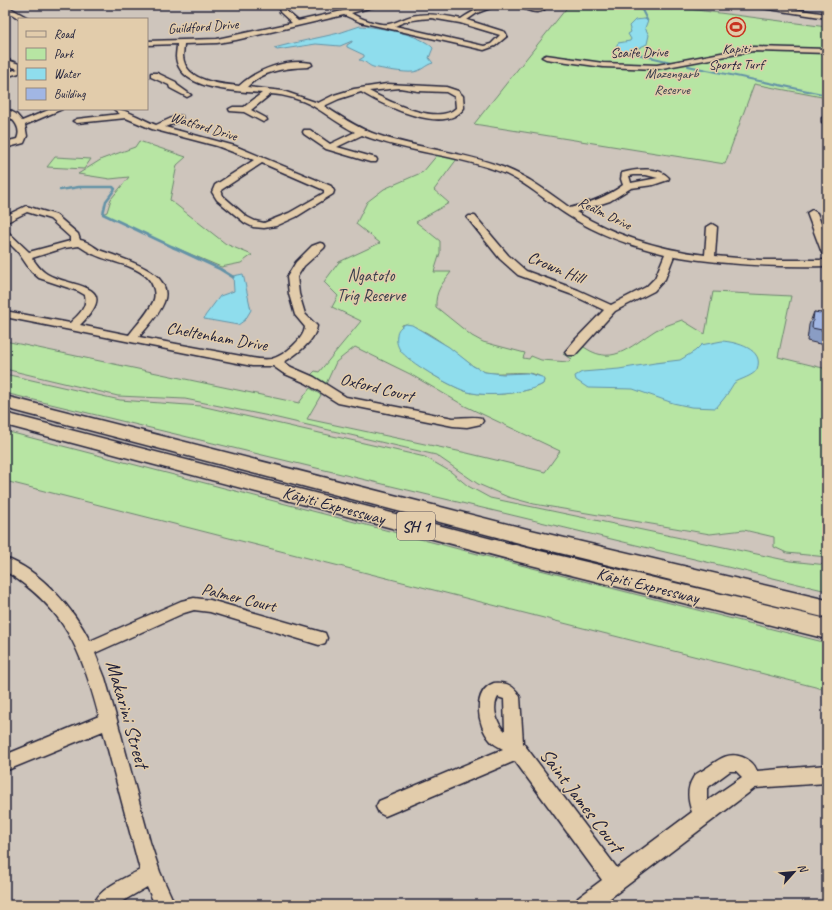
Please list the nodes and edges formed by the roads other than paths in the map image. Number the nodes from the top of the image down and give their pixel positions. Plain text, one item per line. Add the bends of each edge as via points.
1 (281, 5) edge
2 (377, 5) edge
3 (495, 5) edge
4 (523, 5) edge
5 (532, 5) edge
6 (756, 5) edge
7 (5, 7) edge
8 (344, 12) junction
9 (827, 16) edge
10 (23, 18) edge
11 (462, 21) junction
12 (296, 23) junction
13 (390, 26) junction
14 (181, 41) junction
15 (148, 43) edge
16 (827, 51) edge
17 (546, 57) dead end
18 (5, 61) edge
19 (308, 65) dead end
20 (18, 67) edge
21 (18, 71) edge
22 (5, 75) edge
23 (154, 75) dead end
24 (184, 80) junction
25 (242, 88) junction
26 (364, 90) junction
27 (269, 91) junction
28 (188, 95) dead end
29 (318, 106) junction
30 (233, 109) dead end
31 (5, 110) edge
32 (56, 110) edge
33 (246, 110) junction
34 (123, 111) edge
35 (179, 118) dead end
36 (263, 120) dead end
37 (77, 122) dead end
38 (21, 124) junction
39 (158, 127) junction
40 (307, 132) dead end
41 (362, 132) junction
42 (5, 145) edge
43 (330, 147) junction
44 (261, 159) junction
45 (373, 160) dead end
46 (628, 186) dead end
47 (568, 211) junction
48 (812, 212) dead end
49 (472, 218) dead end
50 (5, 220) edge
51 (712, 227) dead end
52 (5, 234) edge
53 (75, 243) junction
54 (320, 246) dead end
55 (670, 253) junction
56 (827, 253) edge
57 (27, 256) junction
58 (710, 259) junction
59 (827, 262) edge
60 (611, 309) junction
61 (5, 314) edge
62 (72, 327) junction
63 (132, 338) junction
64 (571, 352) dead end
65 (276, 362) junction
66 (5, 402) edge
67 (5, 419) edge
68 (477, 421) dead end
69 (5, 564) edge
70 (827, 609) edge
71 (827, 629) edge
72 (319, 638) dead end
73 (86, 650) junction
74 (109, 720) junction
75 (5, 763) edge
76 (827, 774) edge
77 (752, 780) junction
78 (385, 807) dead end
79 (703, 815) junction
80 (151, 874) junction
81 (615, 881) junction
82 (103, 905) edge
83 (165, 905) edge
84 (585, 905) edge

1 - 12 street via 282,11
2 - 8 street, Guildford Drive
3 - 11 street via 475,12
4 - 5 street via 525,8 541,10
6 - 9 street
7 - 10 street
8 - 12 street, Guildford Drive
8 - 13 street via 362,21
11 - 13 street via 433,16
11 - 13 street via 502,33 504,36 493,45 484,48
12 - 14 street, Guildford Drive via 236,38
14 - 15 street, Guildford Drive
14 - 24 street, Realm Drive via 178,54
16 - 17 street, Scaife Drive via 753,49 657,67 603,65
18 - 20 street
19 - 25 street via 262,72
21 - 22 street
23 - 24 street, Realm Drive
24 - 25 street, Realm Drive
24 - 28 street, Realm Drive via 173,86
25 - 27 street, Realm Drive
26 - 26 street via 397,86 445,89 459,96 460,108 456,113 443,116 422,115 386,103
26 - 29 street via 349,92
27 - 29 street, Realm Drive via 298,97
27 - 33 street
29 - 41 street, Realm Drive
30 - 33 street
31 - 38 street
32 - 38 street
33 - 36 street
34 - 37 street
34 - 39 street, Watford Drive
35 - 39 street
38 - 42 street via 21,141
39 - 44 street, Watford Drive
40 - 43 street
41 - 43 street
41 - 47 street, Realm Drive via 504,170 534,185
43 - 45 street
44 - 44 street, Watford Drive via 328,188 328,194 281,221 265,226 255,225 216,195 216,191 218,187
46 - 47 street via 607,200
47 - 55 street, Realm Drive via 604,232
48 - 56 street
49 - 60 street, Crown Hill via 504,257 522,273
50 - 53 street via 26,209 53,217 75,236
51 - 58 street
52 - 57 street
53 - 57 street
53 - 63 street via 146,272 158,286 160,293 157,306
54 - 65 street, Cheltenham Drive via 300,264 291,282 297,307 300,315 310,326 310,333 289,355
55 - 58 street, Realm Drive
55 - 60 street via 660,279 650,289
57 - 62 street via 44,276 90,294 89,308
58 - 59 street, Realm Drive via 740,262
60 - 64 street
61 - 62 street, Cheltenham Drive
62 - 63 street, Cheltenham Drive
63 - 65 street, Cheltenham Drive via 262,364
65 - 68 street, Oxford Court via 342,400 460,423
66 - 70 highway, Kāpiti Expressway / SH 1 via 531,538
67 - 71 highway, Kāpiti Expressway / SH 1 via 523,554
69 - 73 street, Makarini Street via 48,593 74,626
72 - 73 street, Palmer Court via 210,606 194,604 181,607
73 - 74 street, Makarini Street
74 - 75 street
74 - 80 street, Makarini Street
76 - 77 street
77 - 79 street
77 - 79 street via 751,773 744,766 729,763 700,782 699,808
78 - 81 street, Saint James Court via 516,748
79 - 81 street
80 - 82 street via 109,898
80 - 83 street, Makarini Street
81 - 84 street

